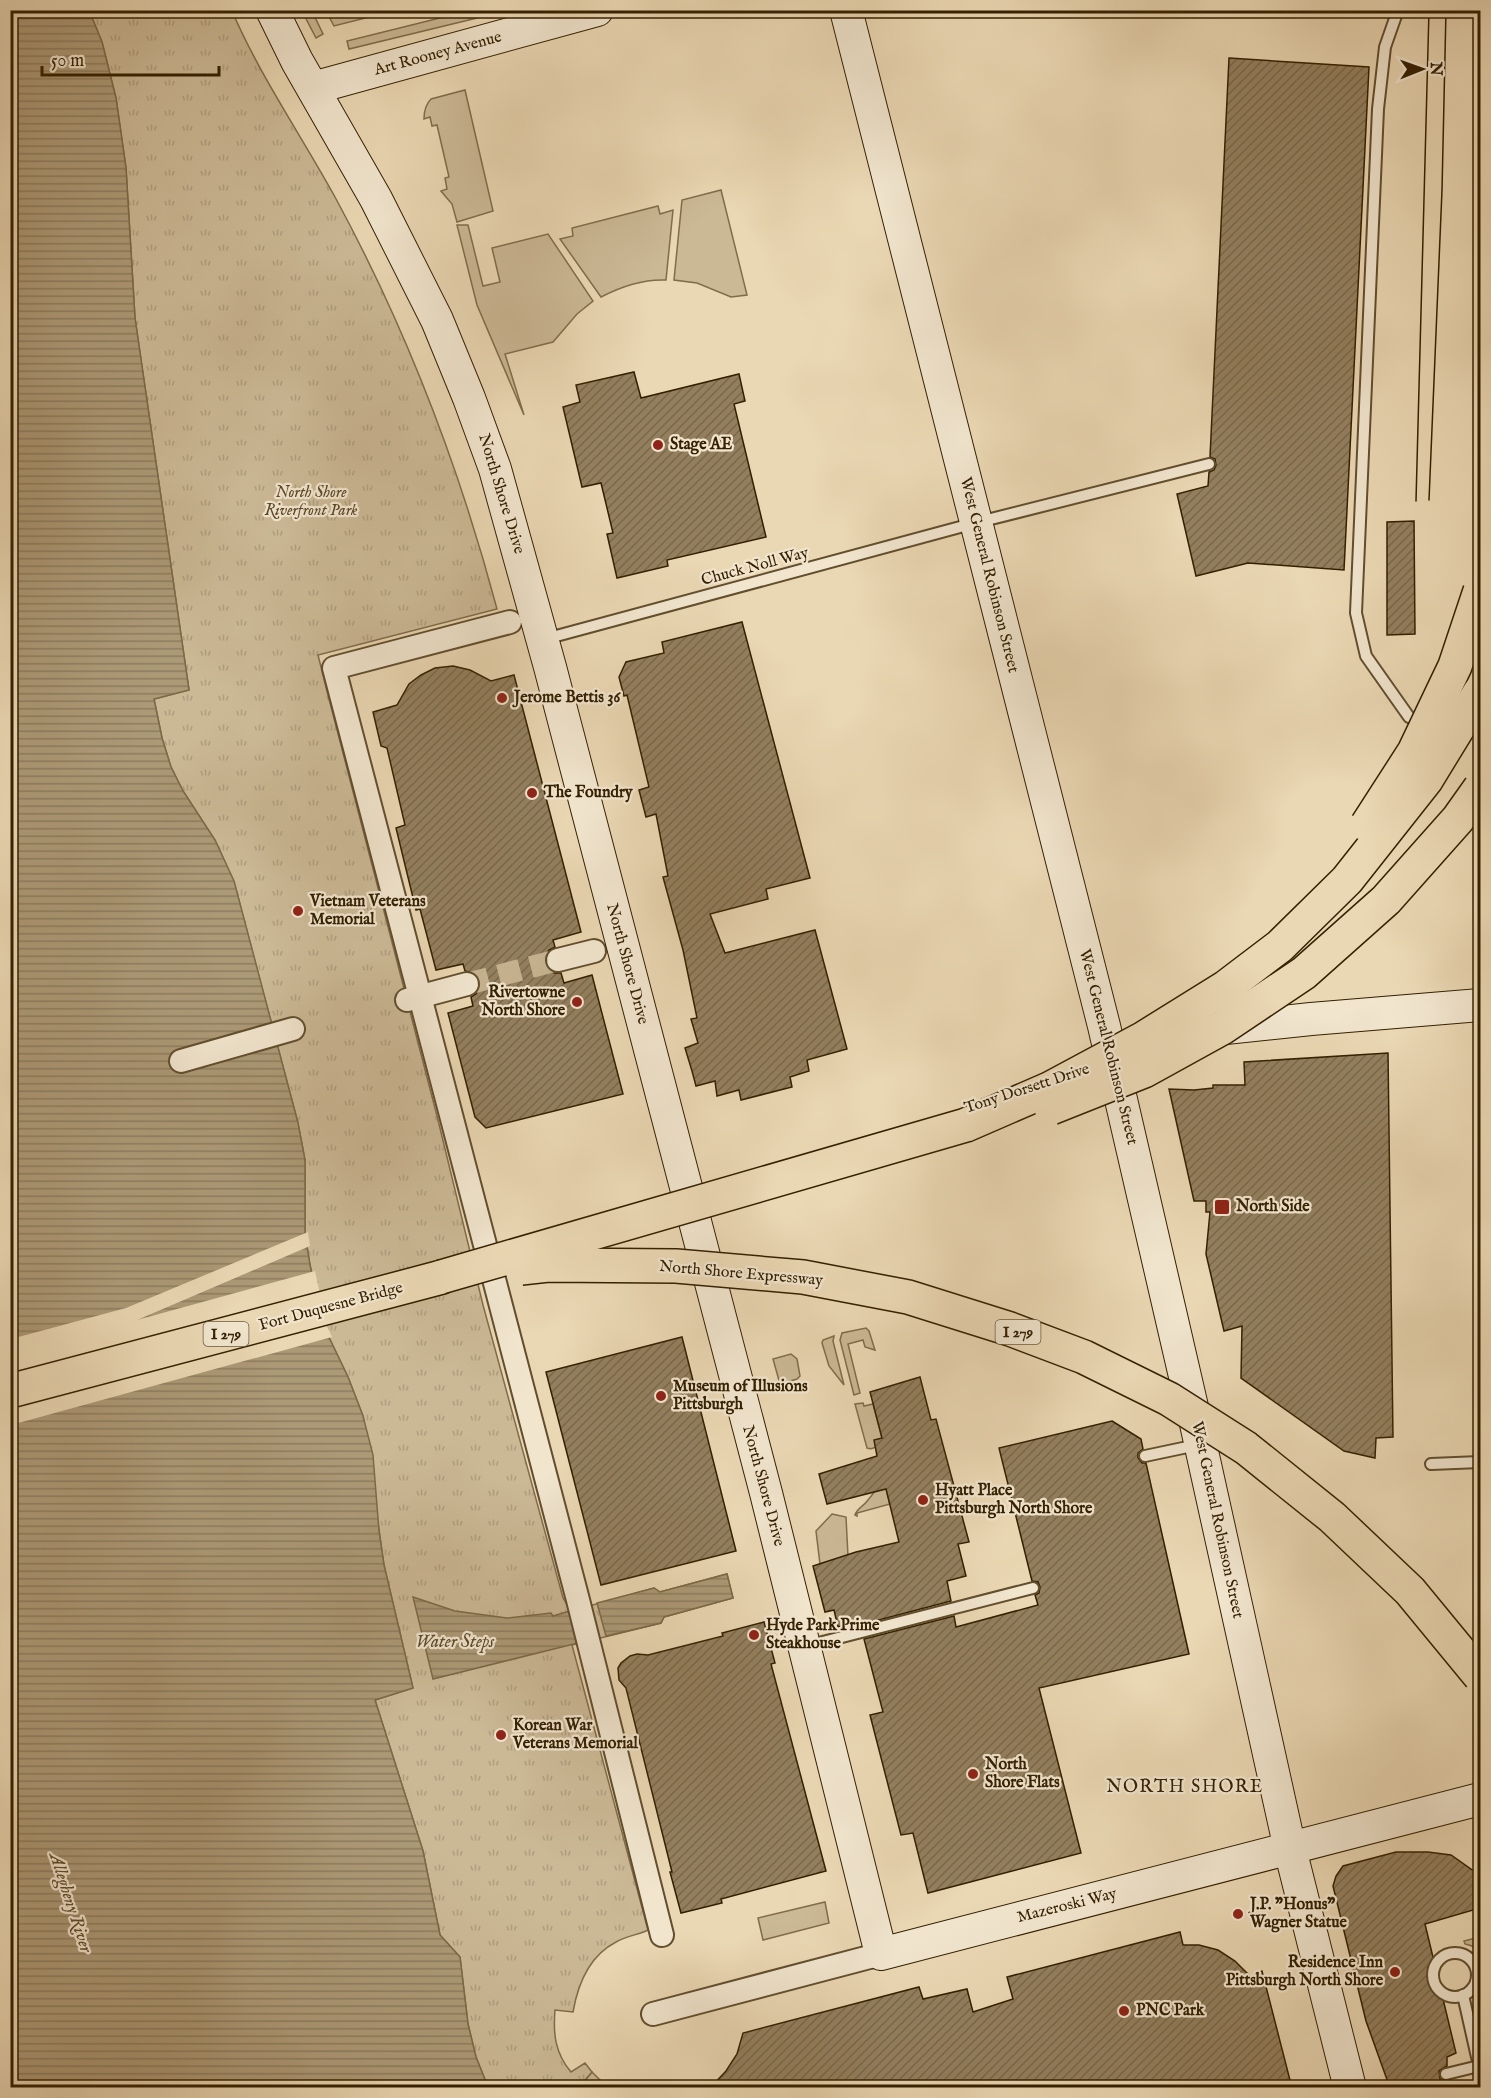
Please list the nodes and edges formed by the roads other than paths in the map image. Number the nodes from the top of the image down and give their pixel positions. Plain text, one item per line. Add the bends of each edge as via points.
1 (272, 10) edge
2 (597, 10) edge
3 (846, 10) edge
4 (1398, 10) edge
5 (313, 88) junction
6 (1209, 464) dead end
7 (975, 523) junction
8 (1480, 591) edge
9 (510, 622) dead end
10 (542, 639) junction
11 (1480, 646) edge
12 (1480, 692) edge
13 (1408, 717) dead end
14 (1480, 788) edge
15 (594, 951) dead end
16 (558, 960) tunnel mouth
17 (467, 984) tunnel mouth
18 (413, 998) junction
19 (1480, 1005) edge
20 (293, 1029) dead end
21 (181, 1061) dead end
22 (1112, 1061) junction
23 (1049, 1089) junction
24 (802, 1176) junction
25 (688, 1201) junction
26 (442, 1277) junction
27 (10, 1391) edge
28 (1200, 1444) junction
29 (1145, 1456) dead end
30 (1480, 1462) edge
31 (1431, 1464) dead end
32 (1033, 1588) dead end
33 (804, 1647) junction
34 (1480, 1665) edge
35 (1480, 1676) edge
36 (1480, 1799) edge
37 (1290, 1850) junction
38 (662, 1935) dead end
39 (882, 1954) junction
40 (1463, 1995) junction
41 (653, 2014) dead end
42 (1446, 2074) dead end
43 (1350, 2088) edge

1 - 5 street, North Shore Drive
2 - 5 street, Art Rooney Avenue
3 - 7 street, West General Robinson Street
4 - 13 lane via 1385,47 1378,109 1356,613 1366,656
5 - 10 street, North Shore Drive via 380,208 449,349 495,469
6 - 7 lane, Chuck Noll Way
7 - 10 lane, Chuck Noll Way
7 - 22 street, West General Robinson Street
8 - 24 highway, bridge via 1455,666 1414,752 1357,840 1295,908 1220,975 1137,1031 1036,1089
9 - 18 street via 334,668
10 - 25 street, North Shore Drive
11 - 23 highway, bridge via 1419,754 1353,842 1273,931 1210,984
12 - 23 highway, bridge via 1426,780 1347,880 1280,946 1226,987 1144,1038
14 - 24 highway, bridge via 1458,819 1386,900 1305,973 1222,1028 1144,1071 1039,1112
15 - 16 street
17 - 18 street
18 - 38 street via 580,1606
19 - 22 street, Tony Dorsett Drive via 1223,1027
20 - 21 street
22 - 25 street, Tony Dorsett Drive
22 - 28 street, West General Robinson Street
23 - 26 highway, bridge via 966,1125
24 - 26 highway, bridge
25 - 33 street, North Shore Drive
26 - 27 highway, Fort Duquesne Bridge / I 279
26 - 34 highway, North Shore Expressway / I 279, bridge via 538,1267 655,1267 782,1275 888,1294 996,1326 1145,1388 1246,1452 1333,1520 1424,1600
26 - 35 highway, North Shore Expressway / I 279, bridge via 548,1265 676,1266 803,1276 908,1297 1084,1357 1169,1399 1246,1448 1332,1517 1410,1591
28 - 29 lane
28 - 37 street, West General Robinson Street
30 - 31 lane
32 - 33 lane
33 - 39 street, North Shore Drive
36 - 37 street, Mazeroski Way
37 - 39 street, Mazeroski Way
37 - 43 street, West General Robinson Street
39 - 41 street, Mazeroski Way
40 - 40 lane via 1474,1986 1475,1964 1457,1952 1443,1955 1432,1974 1436,1988 1448,1996
40 - 42 lane via 1479,2066

